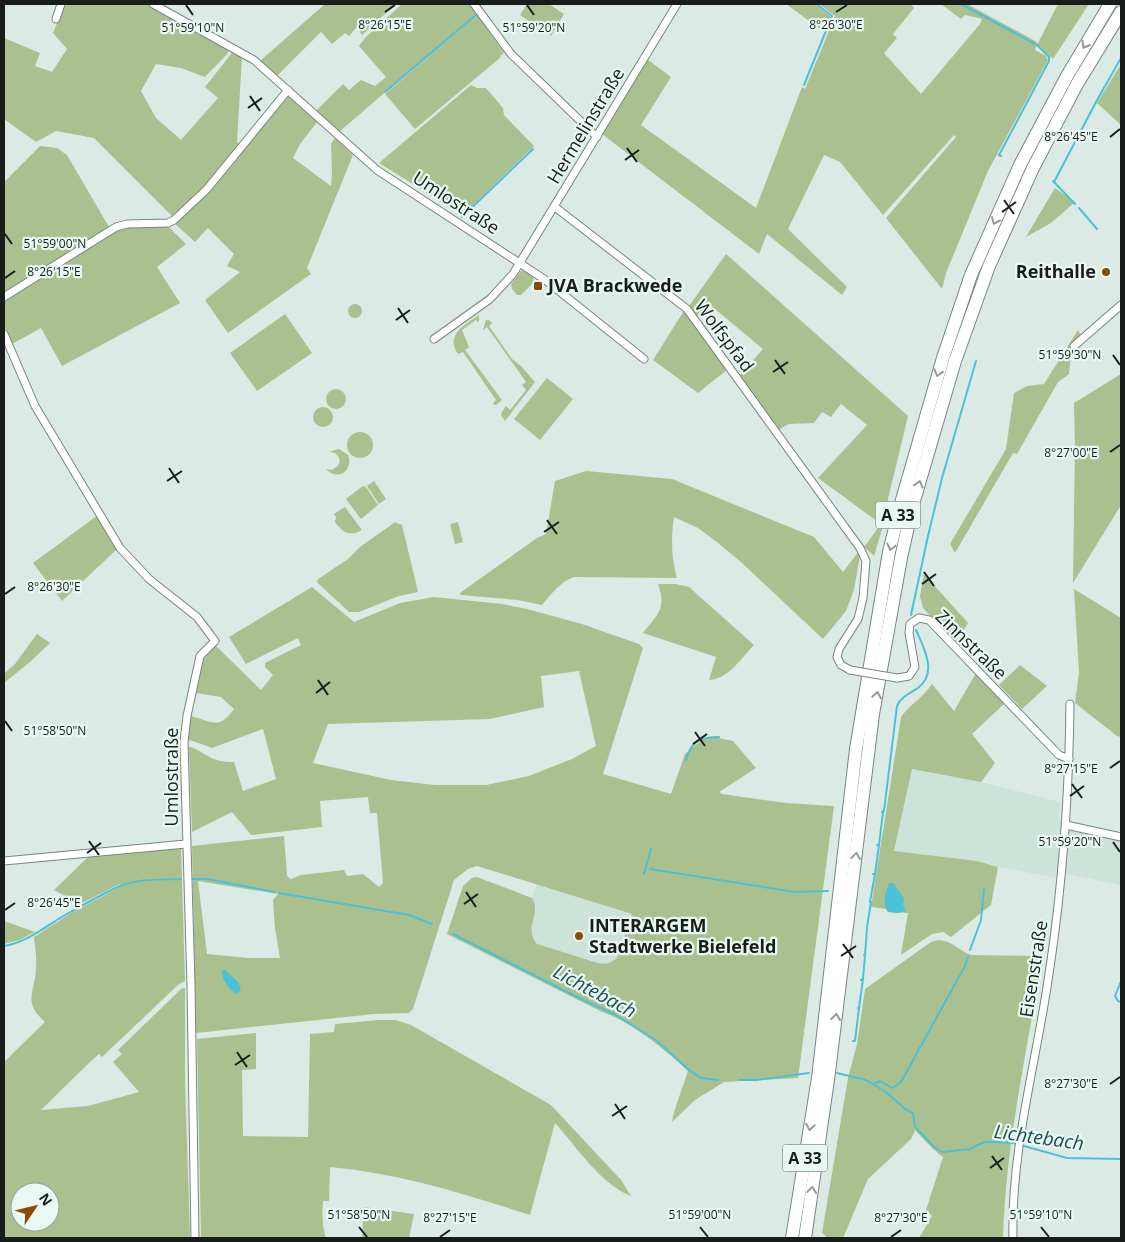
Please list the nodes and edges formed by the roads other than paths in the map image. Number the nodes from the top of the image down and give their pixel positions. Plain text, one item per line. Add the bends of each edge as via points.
1 (61, 4) edge
2 (154, 4) edge
3 (474, 4) edge
4 (677, 4) edge
5 (1110, 4) edge
6 (1121, 12) edge
7 (56, 19) dead end
8 (288, 90) junction
9 (597, 137) junction
10 (555, 207) junction
11 (521, 263) junction
12 (4, 297) edge
13 (1121, 305) edge
14 (4, 334) edge
15 (434, 339) dead end
16 (1074, 346) dead end
17 (644, 359) dead end
18 (801, 466) joint
19 (1070, 704) dead end
20 (1069, 759) junction
21 (1066, 825) junction
22 (1121, 837) edge
23 (186, 844) junction
24 (4, 861) edge
25 (824, 1072) junction
26 (195, 1238) edge
27 (792, 1238) edge
28 (805, 1238) edge
29 (1013, 1238) edge

1 - 7 street
2 - 8 street, Umlostraße via 254,60
3 - 9 street via 511,54
4 - 9 street, Hermelinstraße
5 -> 25 highway, A 33 via 1067,76 1020,166 971,275 912,464 889,552 856,749
25 -> 6 highway, A 33 via 873,714 901,558 923,466 955,361 989,266 1033,168 1077,84
8 - 11 street, Umlostraße via 377,170
8 - 12 street via 207,189 174,220 116,227
9 - 10 street, Hermelinstraße
10 - 11 street, Hermelinstraße
10 - 18 street, Wolfspfad via 687,309
11 - 15 street via 495,295
11 - 17 street
13 - 16 street
14 - 23 street, Umlostraße via 35,406 120,548 149,579 197,617 215,641 200,656 187,716 184,742
18 - 20 street, Zinnstraße, bridge via 866,557 858,619 839,649 837,657 841,666 897,678 907,677 915,667 910,624 919,618 929,620 1059,755
19 - 20 street, Eisenstraße
20 - 21 street, Eisenstraße
21 - 22 street
21 - 29 street, Eisenstraße via 1047,988 1017,1154
23 - 24 street
23 - 26 street, Umlostraße
25 -> 27 highway, A 33
28 -> 25 highway, A 33

